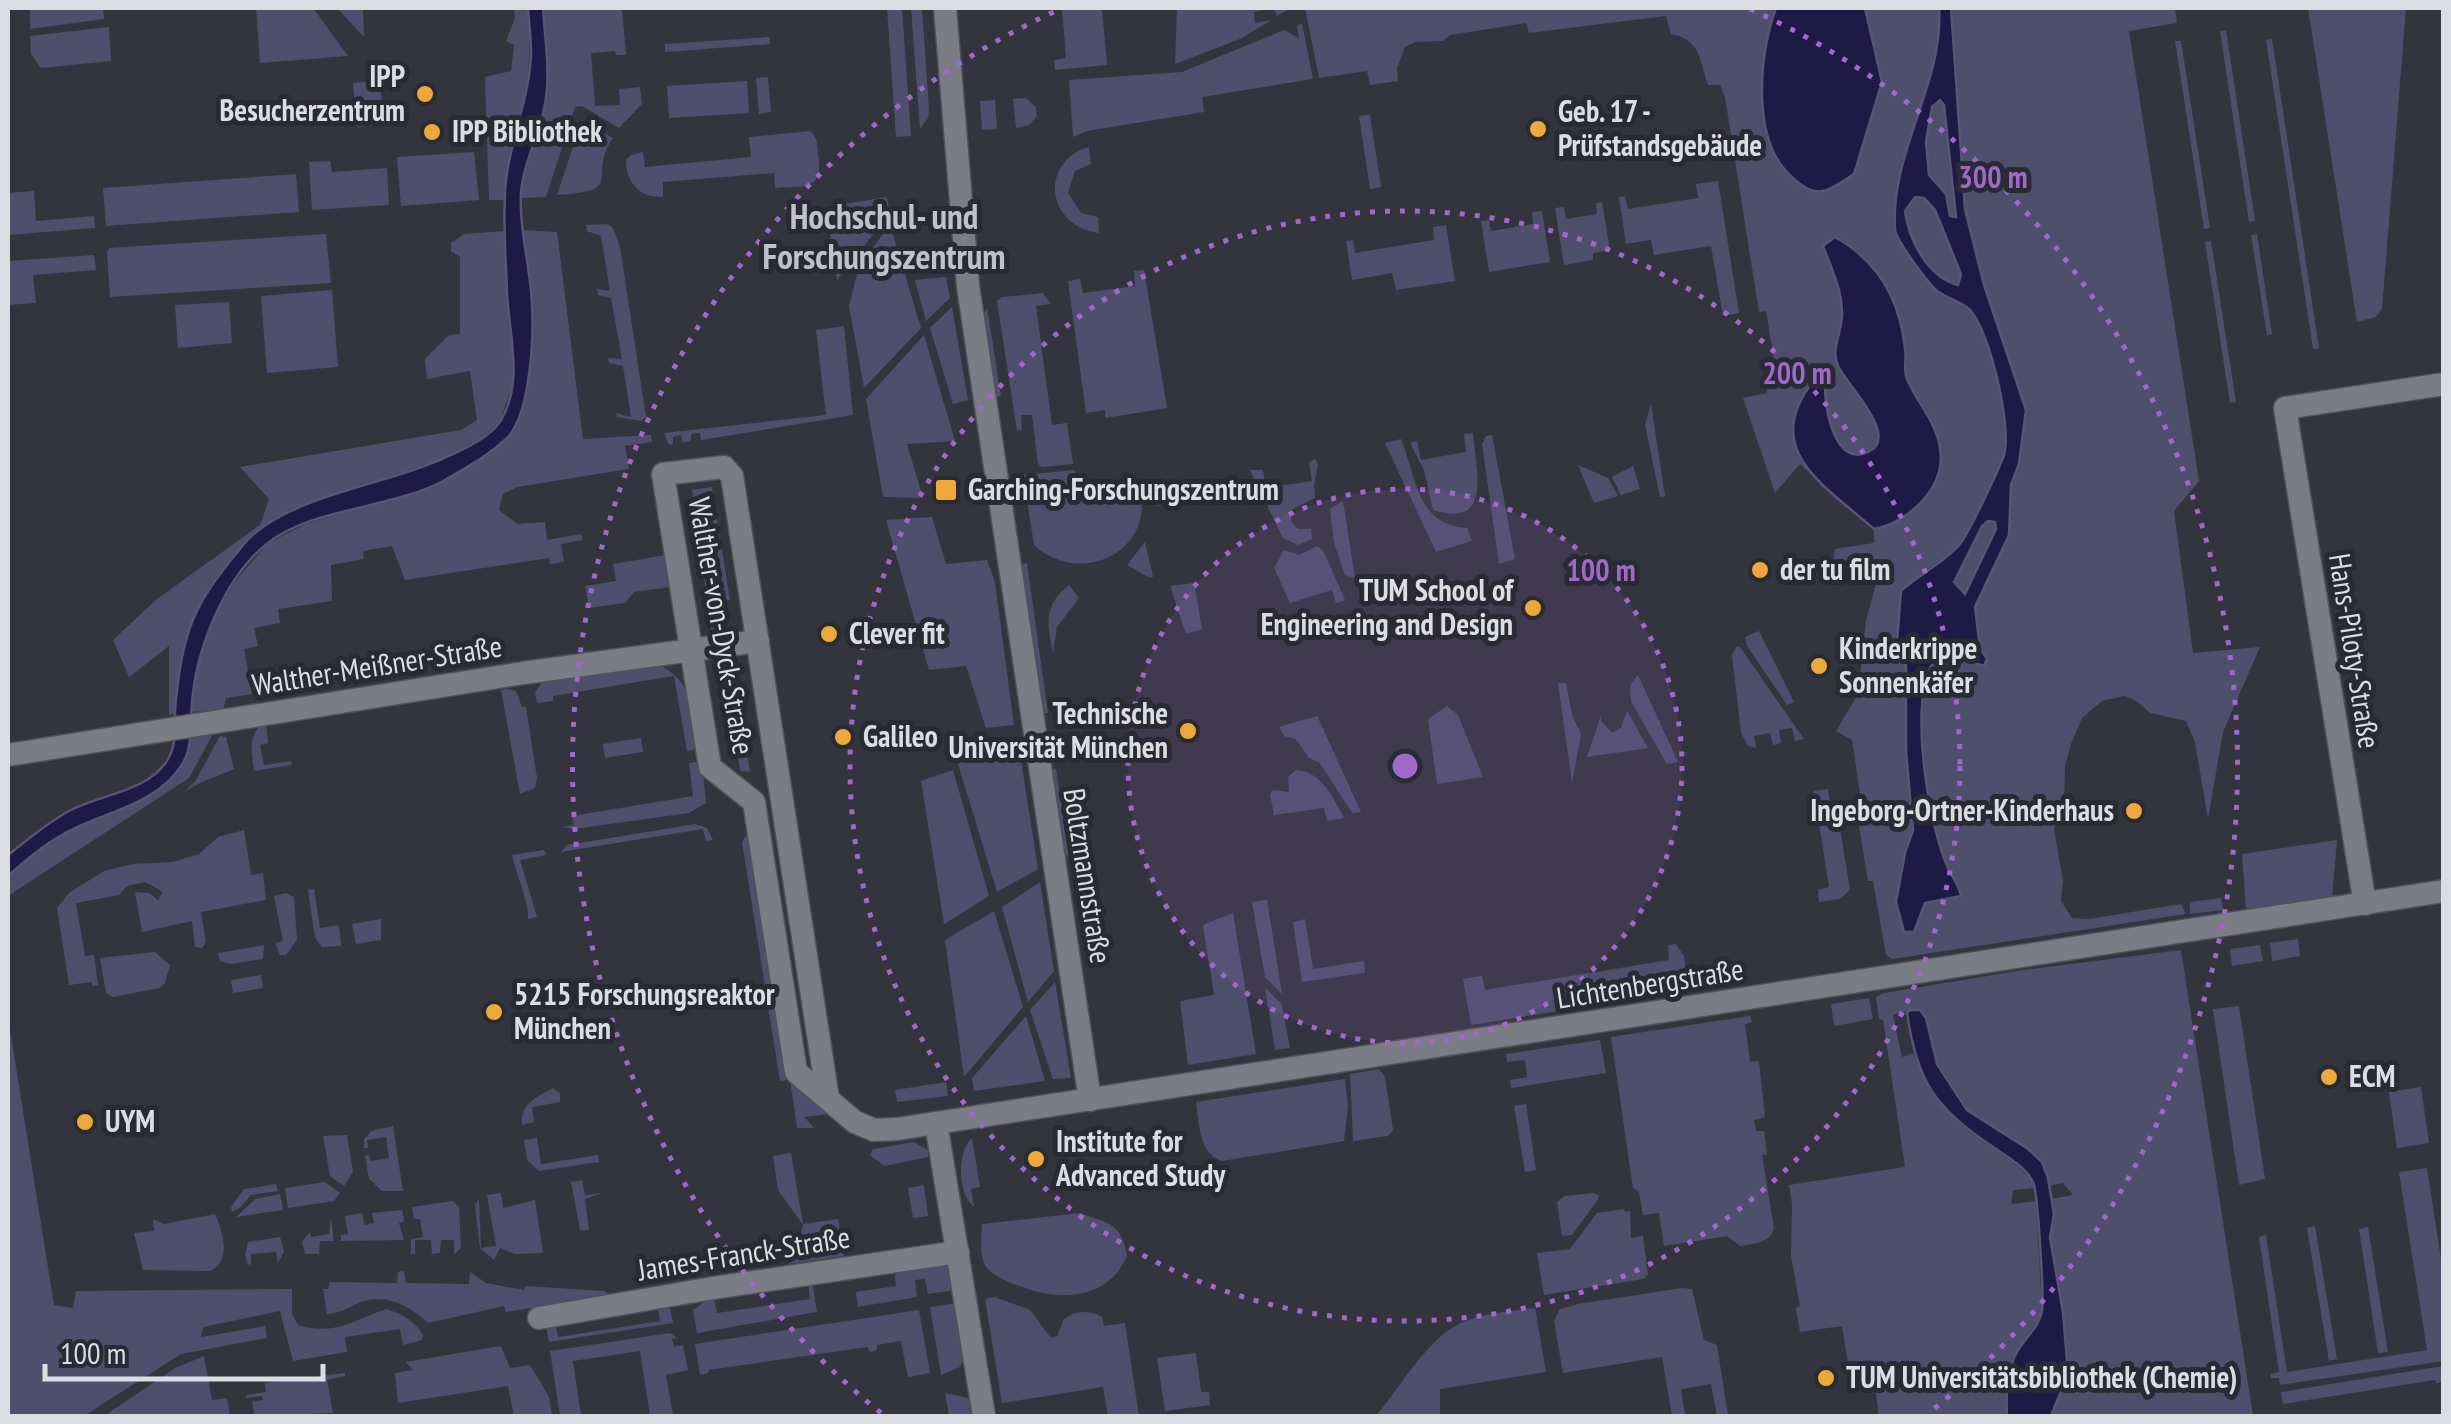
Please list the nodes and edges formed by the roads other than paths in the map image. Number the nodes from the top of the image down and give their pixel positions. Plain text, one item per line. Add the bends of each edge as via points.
1 (945, 8) edge
2 (2444, 384) edge
3 (758, 642) junction
4 (692, 650) junction
5 (8, 755) edge
6 (2444, 891) edge
7 (2365, 904) junction
8 (828, 1098) junction
9 (1090, 1100) junction
10 (936, 1123) junction
11 (866, 1128) joint
12 (958, 1252) junction
13 (539, 1318) dead end
14 (984, 1416) edge

1 - 9 street, Boltzmannstraße via 968,286
2 - 7 street, Hans-Piloty-Straße via 2285,408
3 - 4 street, Walther-Meißner-Straße
3 - 4 street, Walther-von-Dyck-Straße via 736,488 724,467 712,466 663,474
3 - 8 street, Walther-von-Dyck-Straße
4 - 5 street, Walther-Meißner-Straße
4 - 8 street, Walther-von-Dyck-Straße via 710,767 754,802 796,1072
6 - 7 street, Lichtenbergstraße
7 - 9 street, Lichtenbergstraße
8 - 11 street, Walther-von-Dyck-Straße
9 - 10 street, Lichtenbergstraße
10 - 11 street, Lichtenbergstraße
10 - 12 street
12 - 13 street, James-Franck-Straße
12 - 14 street

